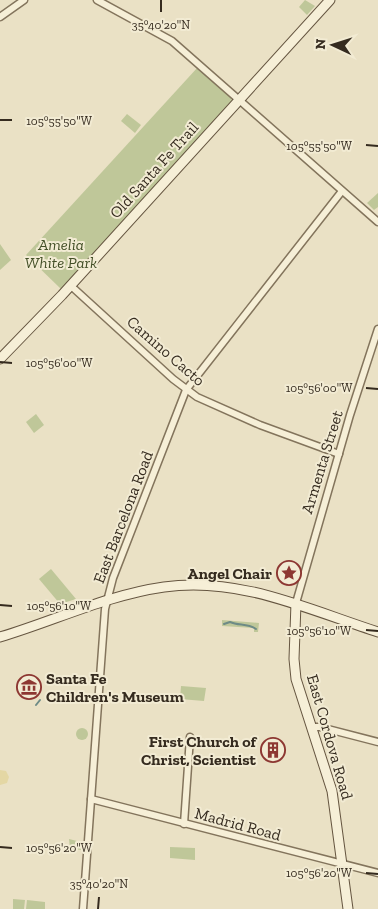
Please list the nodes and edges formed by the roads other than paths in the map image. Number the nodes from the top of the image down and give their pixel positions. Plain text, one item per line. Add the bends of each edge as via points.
1 (24, 0) edge
2 (97, 0) edge
3 (330, 0) edge
4 (0, 17) edge
5 (239, 98) junction
6 (342, 191) junction
7 (378, 222) edge
8 (70, 285) junction
9 (378, 329) edge
10 (0, 359) edge
11 (186, 390) junction
12 (339, 454) junction
13 (107, 601) junction
14 (296, 603) junction
15 (378, 632) edge
16 (0, 637) edge
17 (313, 727) junction
18 (190, 737) dead end
19 (378, 742) edge
20 (91, 799) junction
21 (184, 824) junction
22 (342, 864) junction
23 (378, 873) edge
24 (83, 909) edge
25 (348, 909) edge

1 - 4 street
2 - 5 street via 172,41
3 - 5 street, Old Santa Fe Trail
5 - 6 street
5 - 8 street, Old Santa Fe Trail
6 - 7 street
6 - 11 street, East Barcelona Road
8 - 10 street, Old Santa Fe Trail
8 - 11 street, Camino Cacto
9 - 12 street, Armenta Street
11 - 12 street, Camino Cacto via 260,425
11 - 13 street, East Barcelona Road
12 - 14 street, Armenta Street
13 - 14 street via 173,586 225,588
13 - 16 street
13 - 20 street, East Barcelona Road
14 - 15 street
14 - 17 street, East Cordova Road via 294,668
17 - 19 street
17 - 22 street, East Cordova Road via 332,791
18 - 21 street
20 - 21 street, Madrid Road
20 - 24 street, East Barcelona Road
21 - 22 street, Madrid Road
22 - 23 street, Madrid Road
22 - 25 street, East Cordova Road

